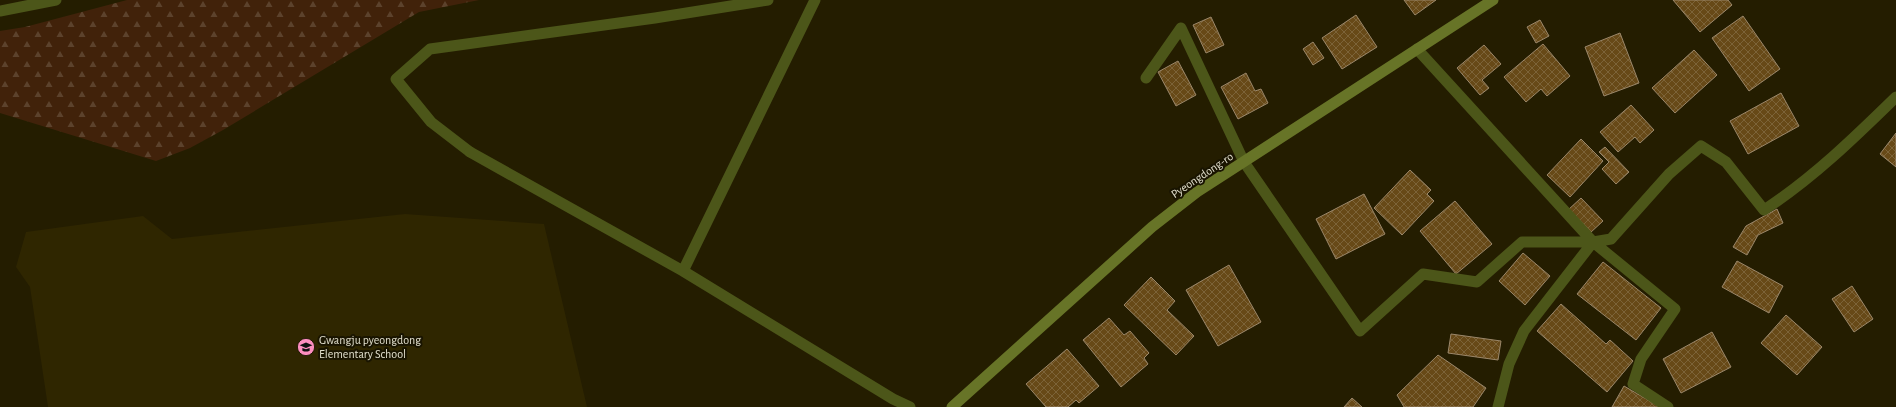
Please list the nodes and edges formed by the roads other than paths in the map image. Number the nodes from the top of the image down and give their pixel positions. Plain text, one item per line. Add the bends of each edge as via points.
1 (56, 0) edge
2 (768, 0) edge
3 (815, 0) edge
4 (1493, 0) edge
5 (0, 11) edge
6 (1417, 49) junction
7 (1146, 78) dead end
8 (1896, 97) edge
9 (1244, 162) junction
10 (1593, 242) junction
11 (683, 271) junction
12 (910, 407) edge
13 (952, 407) edge
14 (1498, 407) edge
15 (1668, 407) edge

1 - 5 street
2 - 11 street via 430,49 396,79 431,122 470,152
3 - 11 street
4 - 6 main road, Pyeongdong-ro
6 - 9 main road, Pyeongdong-ro
6 - 10 street
7 - 9 street via 1181,28
8 - 10 street via 1844,149 1789,194 1764,210 1726,162 1702,146 1669,174 1610,239
9 - 10 street via 1360,331 1423,274 1477,282 1522,242
9 - 13 main road, Pyeongdong-ro via 1197,192 1152,227
10 - 14 street via 1524,331 1509,364
10 - 15 street via 1675,309 1641,359 1633,384
11 - 12 street

